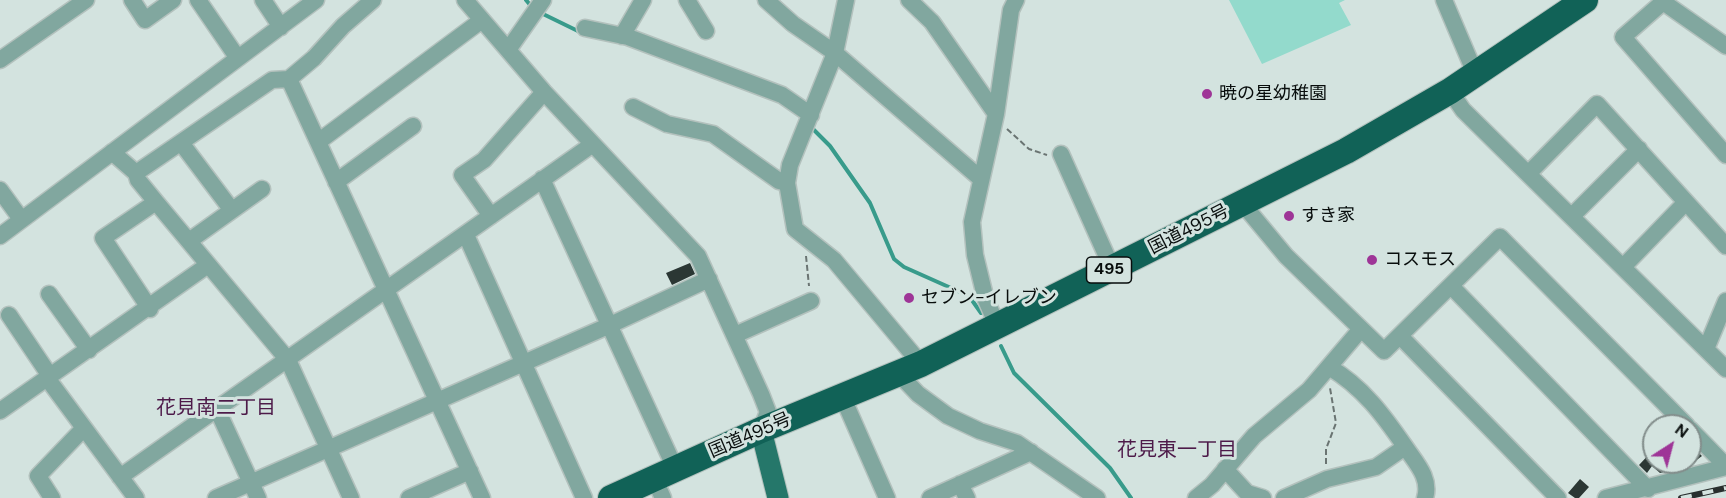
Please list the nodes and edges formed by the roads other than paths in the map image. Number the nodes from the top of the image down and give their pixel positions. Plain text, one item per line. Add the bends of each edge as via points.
1 (86, 0) edge
2 (132, 0) edge
3 (173, 0) edge
4 (198, 0) edge
5 (263, 0) edge
6 (316, 0) edge
7 (373, 0) edge
8 (465, 0) edge
9 (543, 0) edge
10 (643, 0) edge
11 (687, 0) edge
12 (766, 0) edge
13 (846, 0) edge
14 (909, 0) edge
15 (1016, 0) edge
16 (1444, 0) edge
17 (1585, 0) edge
18 (1662, 1) edge
19 (482, 20) junction
20 (281, 27) junction
21 (585, 28) dead end
22 (706, 31) dead end
23 (622, 36) junction
24 (1726, 46) edge
25 (508, 50) junction
26 (835, 53) junction
27 (237, 57) junction
28 (0, 60) edge
29 (1475, 73) junction
30 (289, 79) junction
31 (1450, 91) junction
32 (544, 92) junction
33 (633, 107) dead end
34 (996, 114) junction
35 (811, 115) junction
36 (413, 126) dead end
37 (318, 142) junction
38 (182, 144) junction
39 (593, 144) junction
40 (1639, 149) junction
41 (112, 152) junction
42 (1061, 154) road end
43 (1726, 155) edge
44 (136, 173) junction
45 (1529, 173) junction
46 (542, 179) junction
47 (981, 179) junction
48 (336, 182) junction
49 (787, 183) junction
50 (262, 189) dead end
51 (0, 190) edge
52 (156, 202) junction
53 (1686, 202) junction
54 (1242, 203) junction
55 (231, 209) junction
56 (491, 216) junction
57 (1572, 216) junction
58 (21, 219) junction
59 (466, 235) junction
60 (0, 236) edge
61 (189, 241) junction
62 (1726, 246) edge
63 (208, 265) junction
64 (1623, 267) junction
65 (1112, 268) junction
66 (709, 279) junction
67 (1452, 287) junction
68 (388, 289) junction
69 (49, 294) dead end
70 (1726, 300) edge
71 (811, 301) road end
72 (150, 309) junction
73 (9, 315) dead end
74 (608, 326) junction
75 (998, 327) junction
76 (1361, 329) junction
77 (735, 335) junction
78 (1400, 336) junction
79 (1706, 349) junction
80 (89, 350) junction
81 (288, 360) junction
82 (524, 364) junction
83 (1329, 367) junction
84 (910, 369) junction
85 (1726, 369) edge
86 (48, 377) junction
87 (843, 398) junction
88 (439, 401) junction
89 (217, 409) junction
90 (0, 411) edge
91 (1675, 414) edge
92 (84, 429) junction
93 (761, 430) junction
94 (1702, 441) edge
95 (1405, 447) junction
96 (329, 449) junction
97 (1031, 452) junction
98 (1726, 466) edge
99 (1225, 469) junction
100 (470, 471) junction
101 (120, 477) junction
102 (664, 481) edge
103 (250, 482) junction
104 (1648, 489) junction
105 (964, 491) edge
106 (1430, 497) edge
107 (52, 498) edge
108 (136, 498) edge
109 (216, 498) edge
110 (258, 498) edge
111 (351, 498) edge
112 (410, 498) edge
113 (482, 498) edge
114 (584, 498) edge
115 (611, 498) edge
116 (778, 498) edge
117 (886, 498) edge
118 (930, 498) edge
119 (1097, 498) edge
120 (1196, 498) edge
121 (1263, 498) edge
122 (1284, 498) edge
123 (1558, 498) edge
124 (1606, 498) edge

1 - 28 street
2 - 3 street via 146,20
4 - 27 street
5 - 20 street
6 - 20 street
7 - 30 street
8 - 19 street
9 - 25 street
10 - 23 street
11 - 22 street
12 - 26 street
13 - 26 street
14 - 34 street via 932,22
15 - 34 street via 1011,10
16 - 29 street
17 - 29 highway, 国道495号 / 495
18 - 24 street
18 - 43 street via 1623,37
19 - 25 street
19 - 37 street
20 - 27 street
21 - 23 street
23 - 35 street via 782,95
25 - 32 street
26 - 35 street
26 - 47 street
27 - 41 street
29 - 31 highway, 国道495号 / 495
30 - 37 street
30 - 38 street via 272,80
31 - 45 street via 1463,110
31 - 54 highway, 国道495号 / 495 via 1346,151
32 - 39 street
32 - 56 street via 484,160 462,175
33 - 49 street via 667,124 713,134
34 - 47 street
35 - 49 street via 790,165
36 - 48 street
37 - 48 street
38 - 44 street
38 - 55 street
39 - 46 street
39 - 66 street via 698,256
40 - 45 street via 1598,104
40 - 53 street
40 - 57 street
41 - 44 street
41 - 58 street
42 - 65 street
44 - 52 street
45 - 57 street
46 - 56 street
46 - 74 street
47 - 75 street via 972,238 986,300
48 - 68 street
49 - 84 street via 795,229 834,260
50 - 55 street
51 - 58 street
52 - 61 street
52 - 72 street via 103,238
53 - 62 street
53 - 64 street
54 - 65 highway, 国道495号 / 495
54 - 76 street via 1286,256
55 - 61 street
56 - 59 street
57 - 64 street
58 - 60 street
59 - 68 street
59 - 82 street
61 - 63 street
63 - 72 street
63 - 81 street
64 - 79 street
65 - 75 highway, 国道495号 / 495
66 - 74 street
66 - 77 street
67 - 78 street
67 - 91 street via 1500,237
67 - 104 street
68 - 81 street
68 - 88 street
69 - 80 street
70 - 79 street
71 - 77 street
72 - 80 street
73 - 86 street
74 - 82 street
74 - 102 street
75 - 84 highway, 国道495号 / 495
76 - 78 street via 1384,351
76 - 83 street
77 - 93 street via 768,412
78 - 123 street
79 - 85 street
80 - 86 street
81 - 89 street
81 - 96 street
82 - 88 street
82 - 114 street
83 - 95 street via 1378,406
83 - 99 street via 1309,390 1254,436
84 - 87 highway, 国道495号 / 495
84 - 97 street via 918,394 948,416
86 - 90 street
86 - 92 street
87 - 93 highway, 国道495号 / 495
87 - 117 street
88 - 96 street
88 - 100 street
89 - 101 street
89 - 103 street
92 - 101 street
92 - 107 street via 38,476
93 - 102 highway, 国道495号 / 495
93 - 116 main road
94 - 98 street
95 - 106 street via 1423,472
95 - 122 street via 1376,467 1327,479
96 - 103 street
96 - 111 street
97 - 105 street
97 - 119 street
98 - 104 street
99 - 120 street
99 - 121 street via 1247,493
100 - 112 street
100 - 113 street
101 - 108 street
102 - 115 highway, 国道495号 / 495
103 - 109 street
103 - 110 street
104 - 124 street
105 - 118 street

